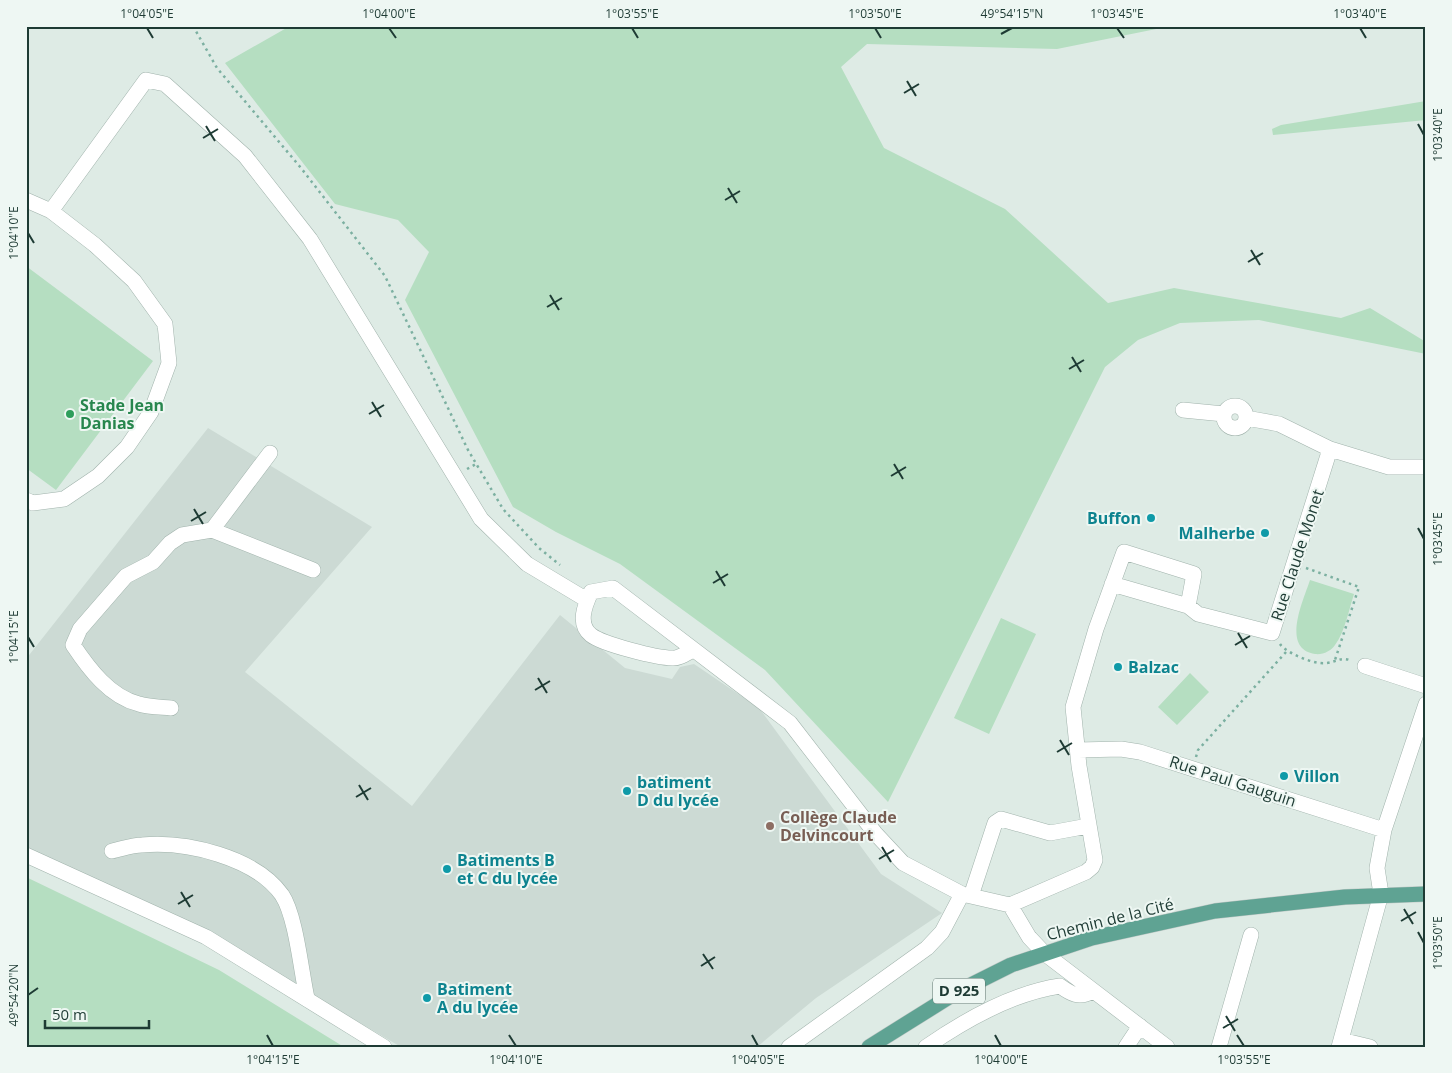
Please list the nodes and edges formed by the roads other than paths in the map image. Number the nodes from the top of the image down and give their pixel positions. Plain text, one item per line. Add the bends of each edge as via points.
1 (26, 200) edge
2 (51, 211) junction
3 (1183, 410) dead end
4 (1330, 449) junction
5 (270, 453) dead end
6 (1426, 467) edge
7 (26, 500) edge
8 (212, 530) junction
9 (313, 570) dead end
10 (1112, 584) junction
11 (588, 600) junction
12 (1188, 606) junction
13 (693, 650) junction
14 (1365, 666) road end
15 (1426, 686) edge
16 (1426, 704) edge
17 (171, 708) dead end
18 (1078, 750) junction
19 (1088, 826) junction
20 (1384, 830) junction
21 (112, 851) dead end
22 (26, 855) edge
23 (1381, 894) junction
24 (1426, 894) edge
25 (966, 895) junction
26 (1010, 905) junction
27 (1251, 935) dead end
28 (1044, 953) junction
29 (1092, 991) junction
30 (307, 998) junction
31 (1140, 1026) junction
32 (1340, 1043) edge
33 (384, 1047) edge
34 (790, 1047) edge
35 (870, 1047) edge
36 (926, 1047) edge
37 (1126, 1047) edge
38 (1167, 1047) edge
39 (1219, 1047) edge
40 (1370, 1047) edge

1 - 2 street
2 - 7 street via 96,245 134,281 164,324 169,363 152,412 127,447 98,476 64,500 33,503
2 - 11 street via 146,80 166,84 246,156 310,240 481,519 527,564
3 - 4 street via 1224,414 1227,425 1233,428 1243,424 1246,418 1279,424
4 - 6 street via 1389,468
4 - 12 street, Rue Claude Monet via 1272,633 1198,614
5 - 8 street
8 - 9 street
8 - 17 street via 182,535 170,542 153,562 126,576 80,630 73,645 90,670 112,690 138,704
10 - 12 street, Rue Claude Monet
10 - 12 street via 1124,552 1194,574
10 - 18 street via 1073,707
11 - 13 street via 591,592 613,588
11 - 13 street via 583,610 584,623 590,634 610,644 674,659
13 - 25 street via 790,723 875,833 903,863
14 - 15 street
16 - 20 street
18 - 19 street
18 - 20 street, Rue Paul Gauguin via 1140,752
19 - 25 street via 1050,833 1001,819 995,823
19 - 26 street via 1095,852 1092,867
20 - 23 street via 1377,868
21 - 30 street via 142,845 175,845 233,858 268,881 282,895 290,914
22 - 30 street via 206,937
23 - 24 main road, D 925
23 - 28 main road, Chemin de la Cité / D 925 via 1215,911 1092,938
23 - 32 street
25 - 26 street
25 - 34 street via 942,932 927,948
26 - 28 street via 1029,937
27 - 39 street
28 - 29 street
28 - 35 main road, Chemin de la Cité / D 925 via 957,992
29 - 31 street
29 - 36 street via 1085,996 1072,995 1060,986 1038,989 954,1028
30 - 33 street
31 - 37 street
31 - 38 street
32 - 40 street

